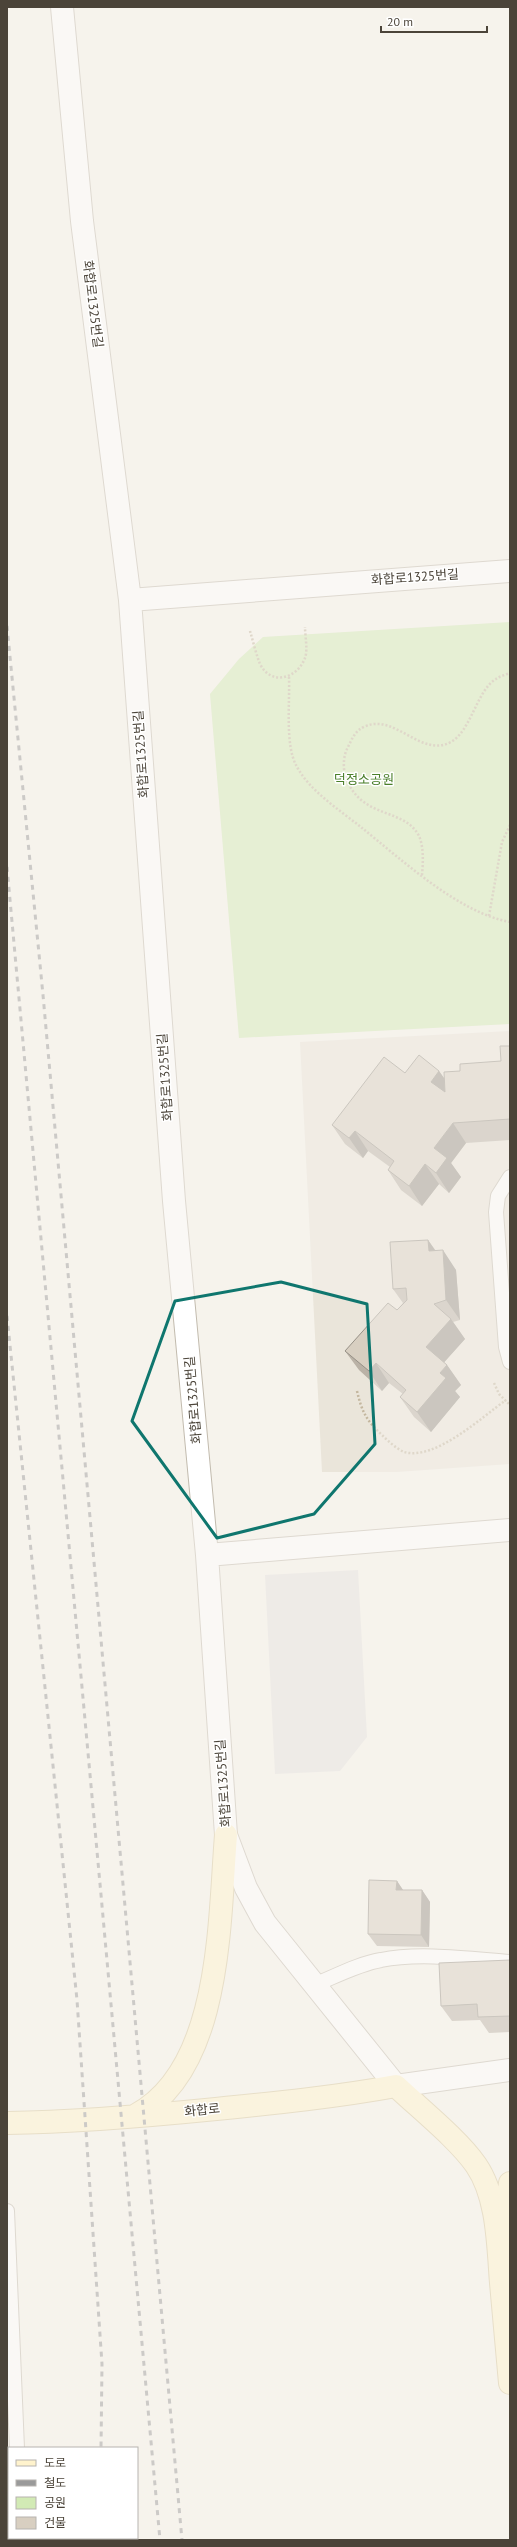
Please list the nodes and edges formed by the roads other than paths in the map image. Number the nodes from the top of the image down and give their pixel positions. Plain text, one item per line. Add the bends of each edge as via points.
1 (62, 7) edge
2 (510, 571) edge
3 (130, 600) junction
4 (510, 1177) edge
5 (510, 1362) edge
6 (510, 1530) edge
7 (207, 1555) junction
8 (226, 1835) junction
9 (510, 1962) edge
10 (314, 1985) junction
11 (510, 2070) edge
12 (396, 2086) junction
13 (136, 2116) junction
14 (7, 2123) edge
15 (510, 2183) edge
16 (7, 2211) edge
17 (500, 2270) junction
18 (510, 2383) edge
19 (17, 2447) edge

1 - 3 street, 화합로1325번길 via 82,221
2 - 3 street, 화합로1325번길
3 - 7 street, 화합로1325번길 via 174,1201
4 - 5 lane via 498,1196 496,1212 506,1347
6 - 7 street
7 - 8 street, 화합로1325번길
8 - 10 street, 화합로1325번길 via 246,1888 264,1923
8 - 13 main road via 211,1989 199,2038 164,2093 153,2106
9 - 10 lane via 459,1958 381,1960
10 - 12 street, 화합로1325번길
11 - 12 street, 화합로
12 - 13 main road, 화합로 via 340,2096
12 - 17 main road via 476,2165 489,2195
13 - 14 main road, 화합로 via 54,2123
15 - 17 main road
16 - 19 lane
17 - 18 main road

